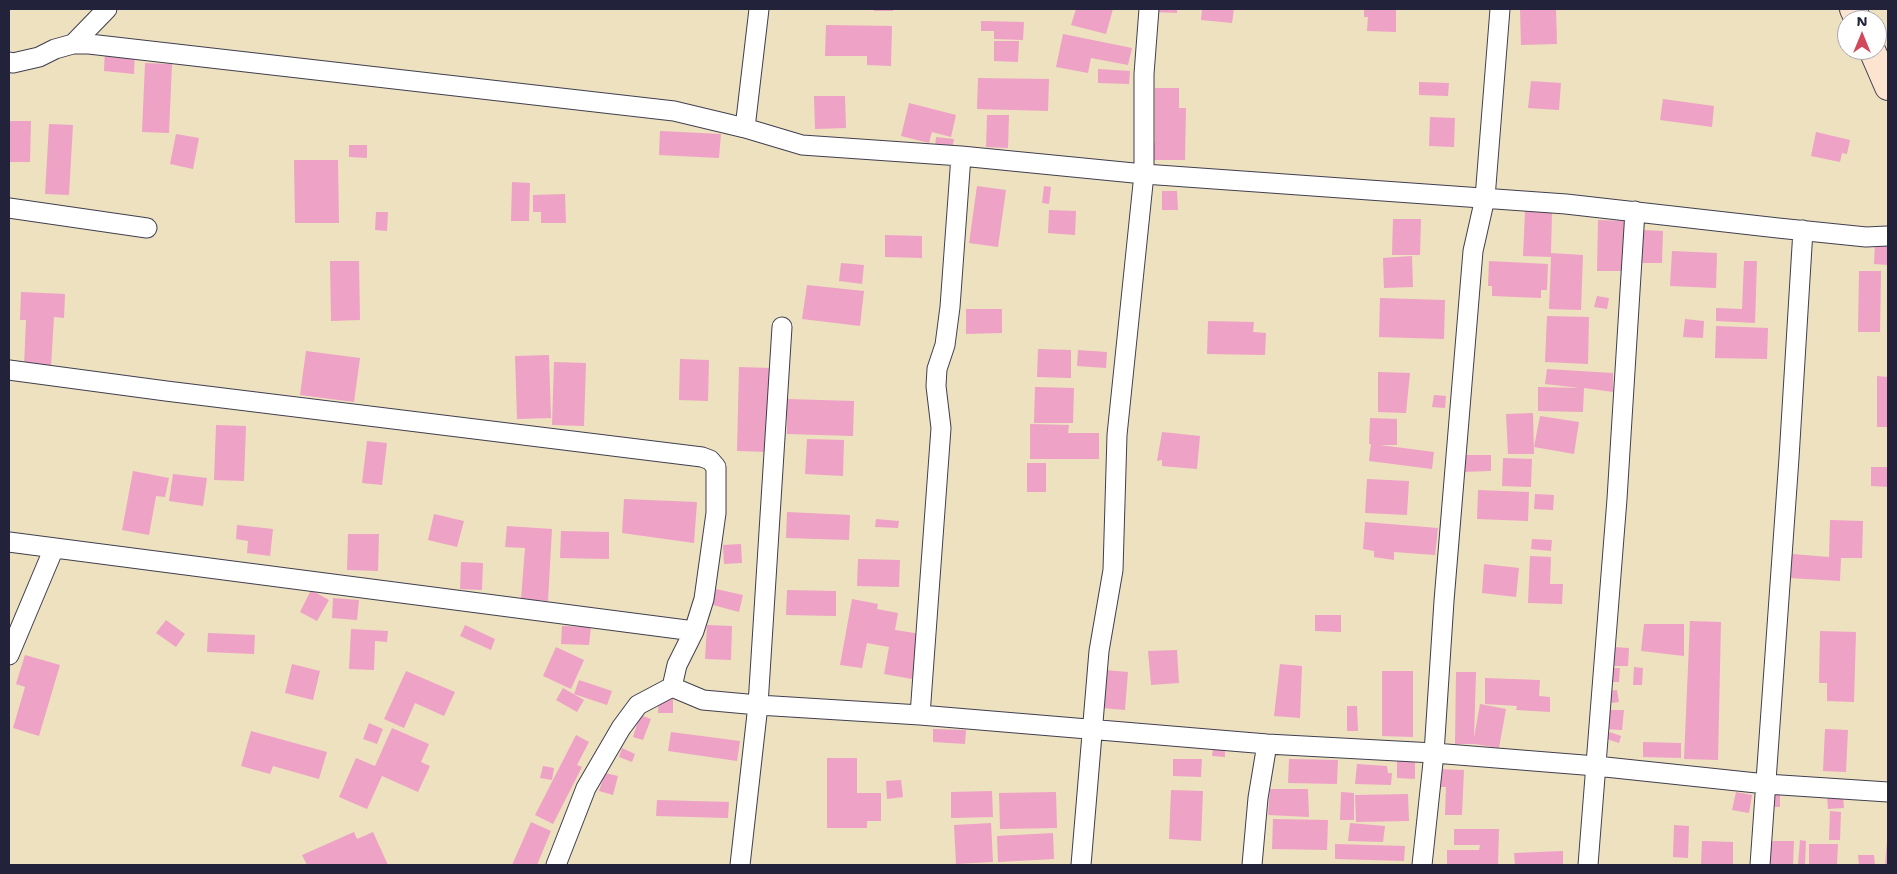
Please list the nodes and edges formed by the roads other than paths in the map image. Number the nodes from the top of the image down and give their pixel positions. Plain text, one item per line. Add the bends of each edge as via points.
1 (107, 9) edge
2 (759, 9) edge
3 (1148, 9) edge
4 (1500, 9) edge
5 (73, 44) junction
6 (10, 64) edge
7 (745, 128) junction
8 (961, 156) junction
9 (1144, 174) junction
10 (1485, 198) junction
11 (9, 208) edge
12 (1635, 211) junction
13 (147, 228) dead end
14 (1802, 230) junction
15 (1888, 236) edge
16 (782, 327) dead end
17 (9, 370) edge
18 (9, 542) edge
19 (54, 548) junction
20 (694, 631) junction
21 (9, 655) edge
22 (672, 687) junction
23 (758, 705) junction
24 (920, 715) junction
25 (1094, 729) junction
26 (1267, 744) junction
27 (1434, 753) junction
28 (1596, 766) junction
29 (1766, 784) junction
30 (1888, 792) edge
31 (556, 865) edge
32 (740, 865) edge
33 (1081, 865) edge
34 (1252, 865) edge
35 (1422, 865) edge
36 (1588, 865) edge
37 (1760, 865) edge

1 - 5 street
2 - 7 street
3 - 9 street
4 - 10 street
5 - 6 street
5 - 7 street via 674,111
7 - 8 street via 802,145
8 - 9 street
8 - 24 street via 950,307 945,344 936,369 941,428
9 - 10 street
9 - 25 street via 1117,435 1113,570 1099,652
10 - 12 street
10 - 27 street via 1473,251 1444,592
11 - 13 street
12 - 14 street
12 - 28 street
14 - 15 street
14 - 29 street
16 - 23 street
17 - 20 street via 710,460 716,467 716,513 704,599
18 - 19 street
19 - 20 street
19 - 21 street
20 - 22 street via 677,665
22 - 23 street via 703,700
22 - 31 street via 638,705 621,728 586,788
23 - 24 street
23 - 32 street
24 - 25 street
25 - 26 street
25 - 33 street
26 - 27 street
26 - 34 street
27 - 28 street
27 - 35 street
28 - 29 street
28 - 36 street
29 - 30 street
29 - 37 street

